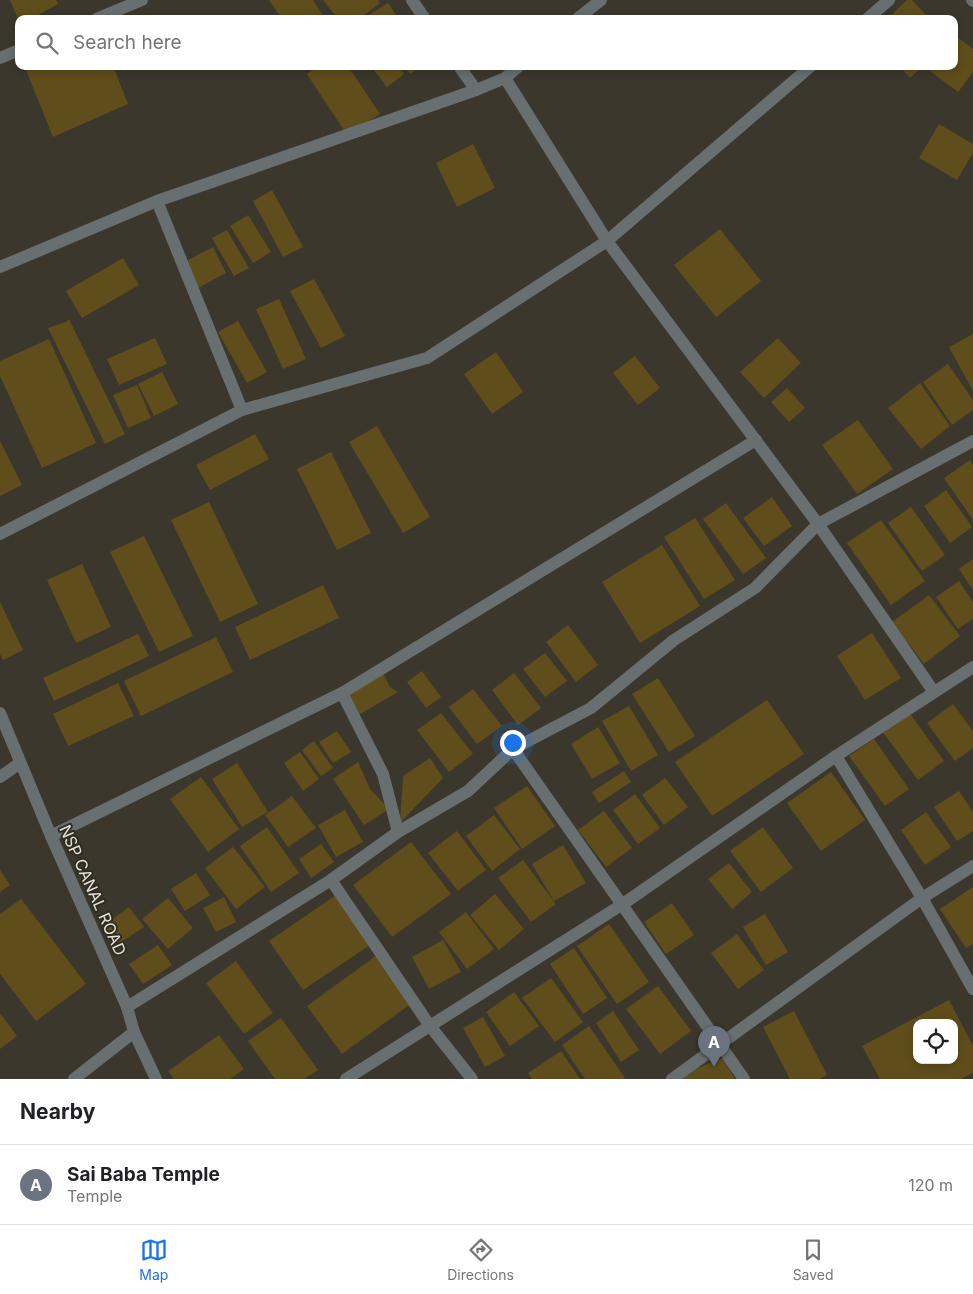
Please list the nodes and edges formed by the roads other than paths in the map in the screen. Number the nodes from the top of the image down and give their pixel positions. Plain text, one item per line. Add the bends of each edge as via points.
1 (142, 0) edge
2 (412, 0) edge
3 (601, 0) edge
4 (889, 0) edge
5 (106, 15) edge
6 (423, 15) edge
7 (583, 15) edge
8 (872, 15) edge
9 (15, 52) edge
10 (0, 58) edge
11 (462, 70) edge
12 (514, 70) edge
13 (806, 70) edge
14 (504, 78) junction
15 (476, 90) junction
16 (157, 201) junction
17 (607, 241) junction
18 (0, 267) edge
19 (242, 410) junction
20 (756, 440) junction
21 (973, 441) edge
22 (818, 524) junction
23 (0, 534) edge
24 (973, 667) edge
25 (934, 692) junction
26 (342, 693) junction
27 (0, 713) edge
28 (513, 749) junction
29 (836, 756) junction
30 (20, 763) junction
31 (0, 777) edge
32 (398, 832) junction
33 (50, 836) junction
34 (973, 866) edge
35 (331, 880) junction
36 (922, 898) junction
37 (623, 904) junction
38 (973, 990) edge
39 (126, 1007) junction
40 (430, 1026) junction
41 (134, 1032) junction
42 (721, 1045) junction
43 (74, 1079) edge
44 (156, 1079) edge
45 (346, 1079) edge
46 (472, 1079) edge
47 (672, 1079) edge
48 (744, 1079) edge

1 - 5 street
2 - 6 street
3 - 7 street
4 - 8 street
9 - 10 street
11 - 15 street
12 - 14 street
13 - 17 street
14 - 15 street
14 - 17 street
15 - 16 street
16 - 18 street
16 - 19 street
17 - 19 street via 427,358
17 - 20 street
19 - 23 street
20 - 22 street
20 - 26 street
21 - 22 street
22 - 25 street
22 - 28 street via 756,588 674,640 591,708
24 - 25 street
25 - 29 street
26 - 32 street via 383,774
26 - 33 street
27 - 30 street, NSP CANAL ROAD
28 - 32 street via 468,791
28 - 37 street
29 - 36 street
29 - 37 street
30 - 31 street
30 - 33 street, NSP CANAL ROAD
32 - 35 street
33 - 39 street, NSP CANAL ROAD
34 - 36 street
35 - 39 street
35 - 40 street
36 - 38 street
36 - 42 street
37 - 40 street
37 - 42 street
39 - 41 street, NSP CANAL ROAD
40 - 45 street
40 - 46 street
41 - 43 street
41 - 44 street, NSP CANAL ROAD
42 - 47 street
42 - 48 street

